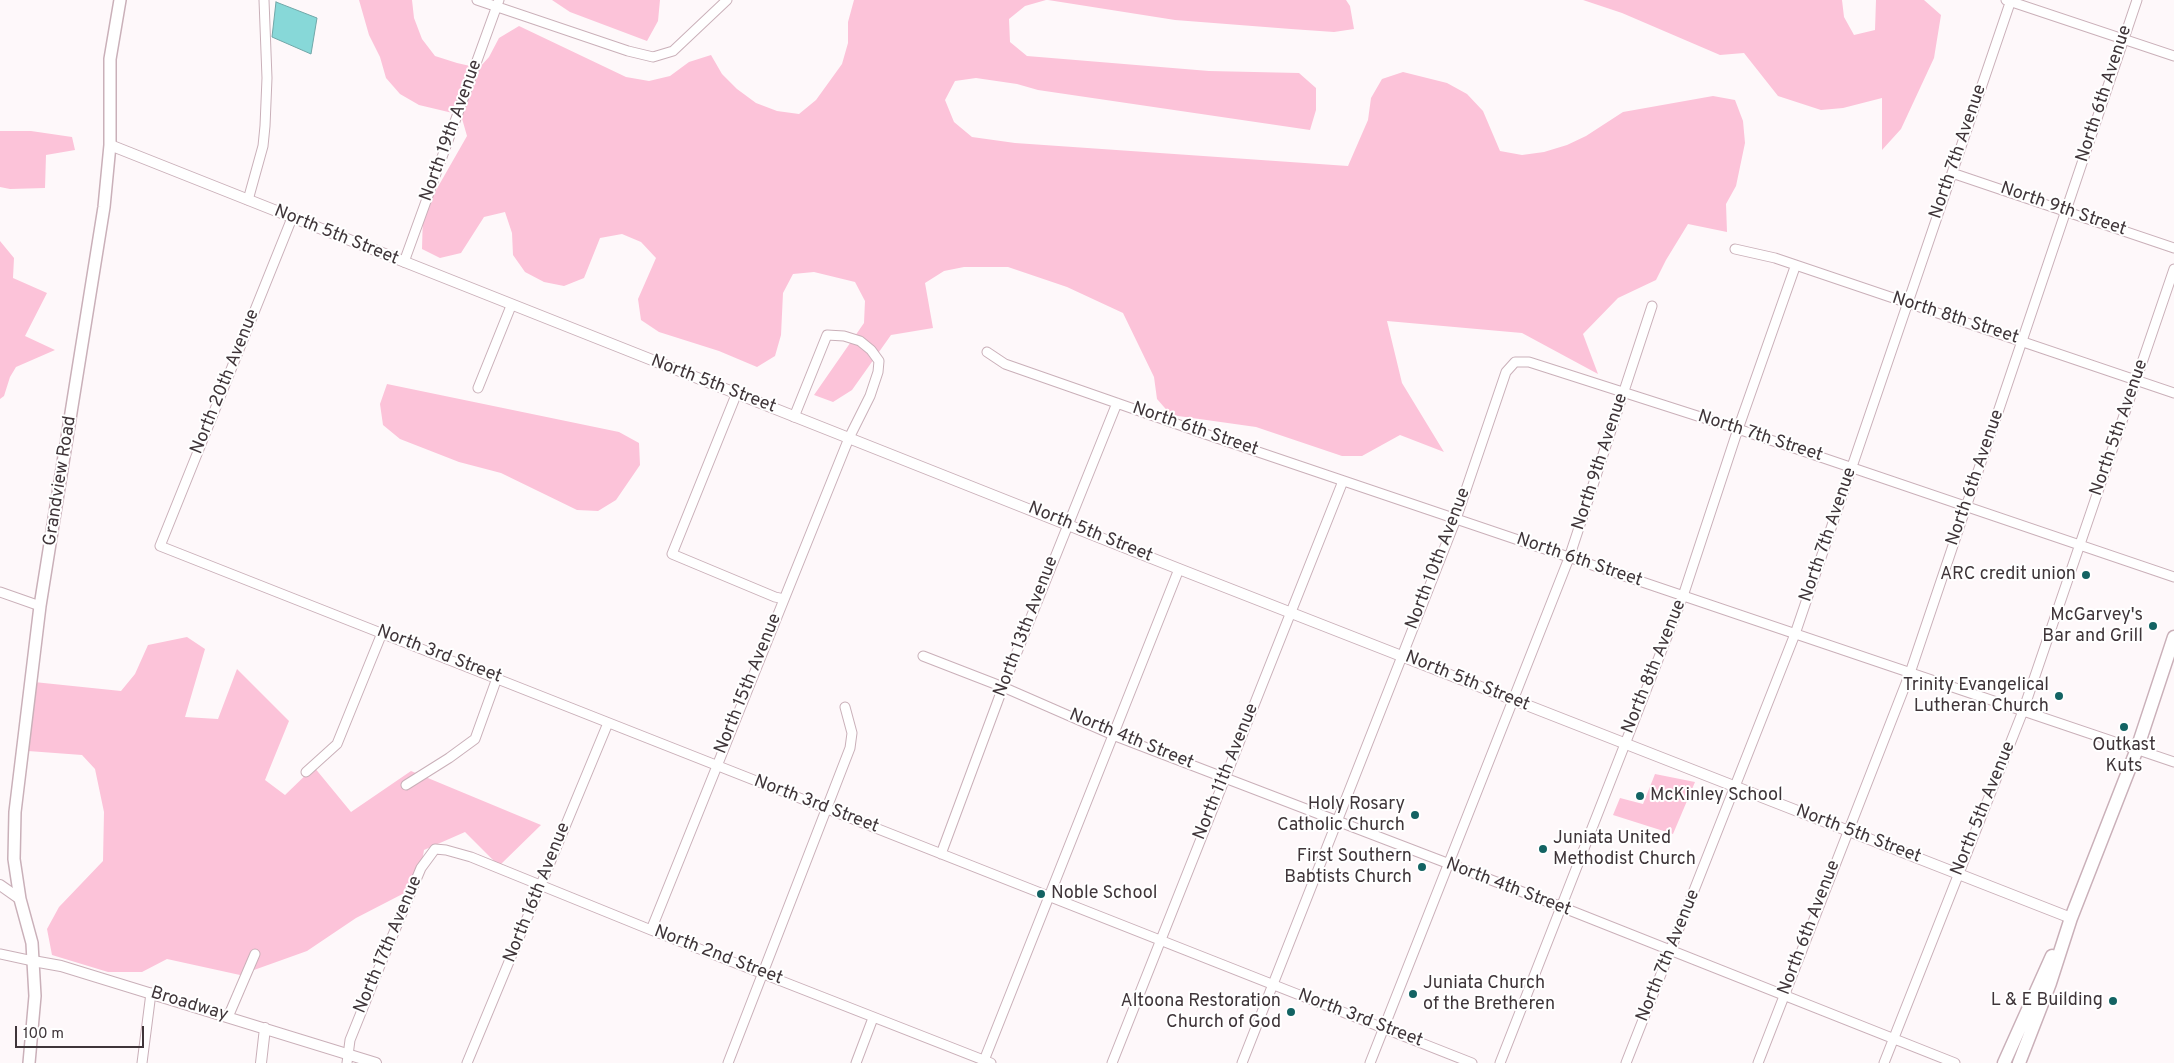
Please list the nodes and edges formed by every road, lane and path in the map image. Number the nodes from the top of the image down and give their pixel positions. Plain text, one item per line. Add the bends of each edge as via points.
1 (120, 0) edge
2 (264, 0) edge
3 (477, 0) edge
4 (727, 0) edge
5 (2137, 0) edge
6 (2009, 1) edge
7 (498, 3) edge
8 (2122, 40) junction
9 (2174, 56) edge
10 (110, 145) junction
11 (1952, 172) junction
12 (248, 200) junction
13 (2066, 211) junction
14 (292, 218) junction
15 (2174, 248) edge
16 (1735, 249) dead end
17 (404, 262) junction
18 (1795, 266) junction
19 (2174, 269) edge
20 (1908, 304) junction
21 (511, 306) junction
22 (1652, 306) dead end
23 (2022, 342) junction
24 (987, 352) dead end
25 (1514, 362) joint
26 (2136, 381) junction
27 (478, 388) dead end
28 (1625, 393) junction
29 (2174, 393) edge
30 (736, 395) junction
31 (1116, 403) junction
32 (794, 417) junction
33 (1738, 429) junction
34 (849, 438) junction
35 (1852, 468) junction
36 (1343, 480) junction
37 (1966, 507) junction
38 (1456, 519) junction
39 (1067, 524) junction
40 (2080, 545) junction
41 (160, 546) joint
42 (1569, 558) junction
43 (1178, 569) junction
44 (2174, 577) edge
45 (0, 592) edge
46 (1683, 596) junction
47 (784, 598) junction
48 (40, 606) junction
49 (1290, 613) junction
50 (382, 633) junction
51 (1795, 634) junction
52 (2174, 637) edge
53 (923, 656) dead end
54 (1402, 656) junction
55 (1910, 673) junction
56 (498, 678) junction
57 (1003, 687) junction
58 (1514, 701) junction
59 (845, 706) dead end
60 (2023, 711) junction
61 (608, 723) junction
62 (1113, 735) junction
63 (1625, 743) junction
64 (2137, 749) junction
65 (2174, 762) edge
66 (716, 766) junction
67 (306, 772) dead end
68 (1225, 777) junction
69 (406, 785) dead end
70 (1736, 787) junction
71 (827, 810) junction
72 (1337, 820) junction
73 (1847, 831) junction
74 (446, 850) joint
75 (941, 854) junction
76 (1448, 865) junction
77 (1959, 874) junction
78 (0, 885) edge
79 (540, 886) junction
80 (1049, 896) junction
81 (20, 899) junction
82 (1560, 906) junction
83 (2071, 918) junction
84 (651, 930) junction
85 (1161, 940) junction
86 (1671, 951) junction
87 (0, 954) edge
88 (255, 954) dead end
89 (33, 961) junction
90 (762, 973) junction
91 (1274, 985) junction
92 (151, 993) junction
93 (1784, 996) junction
94 (228, 1017) junction
95 (873, 1018) junction
96 (265, 1028) junction
97 (1384, 1028) junction
98 (1893, 1039) junction
99 (348, 1059) edge
100 (986, 1062) edge
101 (1952, 1062) edge
102 (29, 1063) edge
103 (142, 1063) edge
104 (261, 1063) edge
105 (376, 1063) edge
106 (467, 1063) edge
107 (728, 1063) edge
108 (856, 1063) edge
109 (1112, 1063) edge
110 (1242, 1063) edge
111 (1370, 1063) edge
112 (1472, 1063) edge
113 (1500, 1063) edge
114 (1626, 1063) edge
115 (1758, 1063) edge
116 (1884, 1063) edge
117 (2004, 1063) edge
118 (2019, 1063) edge

1 - 10 main road, Grandview Road via 110,59
2 - 12 street via 265,126 263,146
3 - 7 street
4 - 7 street via 673,51 653,57 635,54
5 - 8 street, North 6th Avenue
6 - 8 street
6 - 11 street, North 7th Avenue
7 - 17 street, North 19th Avenue
8 - 9 street
8 - 13 street, North 6th Avenue
10 - 12 street, North 5th Street
10 - 48 main road, Grandview Road via 104,206
11 - 13 street, North 9th Street
11 - 20 street, North 7th Avenue
12 - 14 street, North 5th Street
13 - 15 street, North 9th Street
13 - 23 street, North 6th Avenue
14 - 17 street, North 5th Street
14 - 41 street, North 20th Avenue
16 - 18 street, North 8th Street
17 - 21 street, North 5th Street
18 - 20 street, North 8th Street
18 - 33 street, North 8th Avenue
19 - 26 street, North 5th Avenue
20 - 23 street, North 8th Street
20 - 35 street, North 7th Avenue
21 - 27 street
21 - 30 street, North 5th Street
22 - 28 street, North 9th Avenue
23 - 26 street, North 8th Street
23 - 37 street, North 6th Avenue
24 - 31 street, North 6th Street via 1005,364
25 - 28 street, North 7th Street via 1529,362
25 - 38 street, North 10th Avenue via 1506,372
26 - 29 street, North 8th Street
26 - 40 street, North 5th Avenue
28 - 33 street, North 7th Street
28 - 42 street, North 9th Avenue
30 - 32 street, North 5th Street
30 - 47 street via 672,554
31 - 36 street, North 6th Street
31 - 39 street, North 13th Avenue
32 - 34 street, North 5th Street
32 - 34 street, North 15th Avenue via 827,335 860,341 879,360 878,372
33 - 35 street, North 7th Street
33 - 46 street, North 8th Avenue
34 - 39 street, North 5th Street
34 - 47 street, North 15th Avenue
35 - 37 street, North 7th Street
35 - 51 street, North 7th Avenue
36 - 38 street, North 6th Street
36 - 49 street, North 11th Avenue
37 - 40 street, North 7th Street
37 - 55 street, North 6th Avenue
38 - 42 street, North 6th Street
38 - 54 street, North 10th Avenue
39 - 43 street, North 5th Street
39 - 57 street, North 13th Avenue
40 - 44 street, North 7th Street
40 - 60 street, North 5th Avenue
41 - 50 street, North 3rd Street
42 - 46 street, North 6th Street
42 - 58 street, North 9th Avenue
43 - 49 street, North 5th Street
43 - 62 street
45 - 48 street
46 - 51 street, North 6th Street
46 - 63 street, North 8th Avenue
47 - 66 street, North 15th Avenue
48 - 81 main road, Grandview Road via 15,812 14,859
49 - 54 street, North 5th Street
49 - 68 street, North 11th Avenue
50 - 56 street, North 3rd Street
50 - 67 street via 337,744
51 - 55 street, North 6th Street
51 - 70 street, North 7th Avenue
52 - 64 main road
53 - 57 street, North 4th Street
54 - 58 street, North 5th Street
54 - 72 street, North 10th Avenue
55 - 60 street, North 6th Street
55 - 73 street, North 6th Avenue
56 - 61 street, North 3rd Street
56 - 69 street via 475,739
57 - 62 street, North 4th Street
57 - 75 street, North 13th Avenue
58 - 63 street, North 5th Street
58 - 76 street, North 9th Avenue
59 - 71 street via 852,733 850,748
60 - 64 street, North 6th Street
60 - 77 street, North 5th Avenue
61 - 66 street, North 3rd Street
61 - 79 street, North 16th Avenue
62 - 68 street, North 4th Street
62 - 80 street
63 - 70 street, North 5th Street
63 - 82 street, North 8th Avenue
64 - 65 street, North 6th Street
64 - 83 main road
66 - 71 street, North 3rd Street
66 - 84 street, North 15th Avenue
68 - 72 street, North 4th Street
68 - 85 street, North 11th Avenue
70 - 73 street, North 5th Street
70 - 86 street, North 7th Avenue
71 - 75 street, North 3rd Street
71 - 90 street
72 - 76 street, North 4th Street
72 - 91 street, North 10th Avenue
73 - 77 street, North 5th Street
73 - 93 street, North 6th Avenue
74 - 79 street, North 2nd Street
74 - 99 street, North 17th Avenue via 435,849 422,868 350,1040
75 - 80 street, North 3rd Street
76 - 82 street, North 4th Street
76 - 97 street, North 9th Avenue
77 - 83 street, North 5th Street
77 - 98 street, North 5th Avenue
78 - 81 street
79 - 84 street, North 2nd Street
79 - 106 street, North 16th Avenue
80 - 85 street, North 3rd Street
80 - 100 street
81 - 89 main road, Grandview Road via 32,943
82 - 86 street, North 4th Street
82 - 113 street, North 8th Avenue
83 - 117 main road via 2040,979
83 - 118 main road
84 - 90 street, North 2nd Street
85 - 91 street, North 3rd Street
85 - 109 street, North 11th Avenue
86 - 93 street, North 4th Street
86 - 114 street, North 7th Avenue
87 - 89 street, Broadway
88 - 94 street
89 - 92 street, Broadway via 61,966
89 - 102 main road, Grandview Road via 35,996
90 - 95 street, North 2nd Street
90 - 107 street
91 - 97 street, North 3rd Street
91 - 110 street, North 10th Avenue
92 - 94 street, Broadway
92 - 103 street
93 - 98 street, North 4th Street
93 - 115 street, North 6th Avenue
94 - 96 street, Broadway
95 - 100 street, North 2nd Street
95 - 108 street
96 - 99 street, Broadway
96 - 104 street
97 - 111 street, North 9th Avenue
97 - 112 street, North 3rd Street
98 - 101 street, North 4th Street
98 - 116 street, North 5th Avenue
99 - 105 street, Broadway

